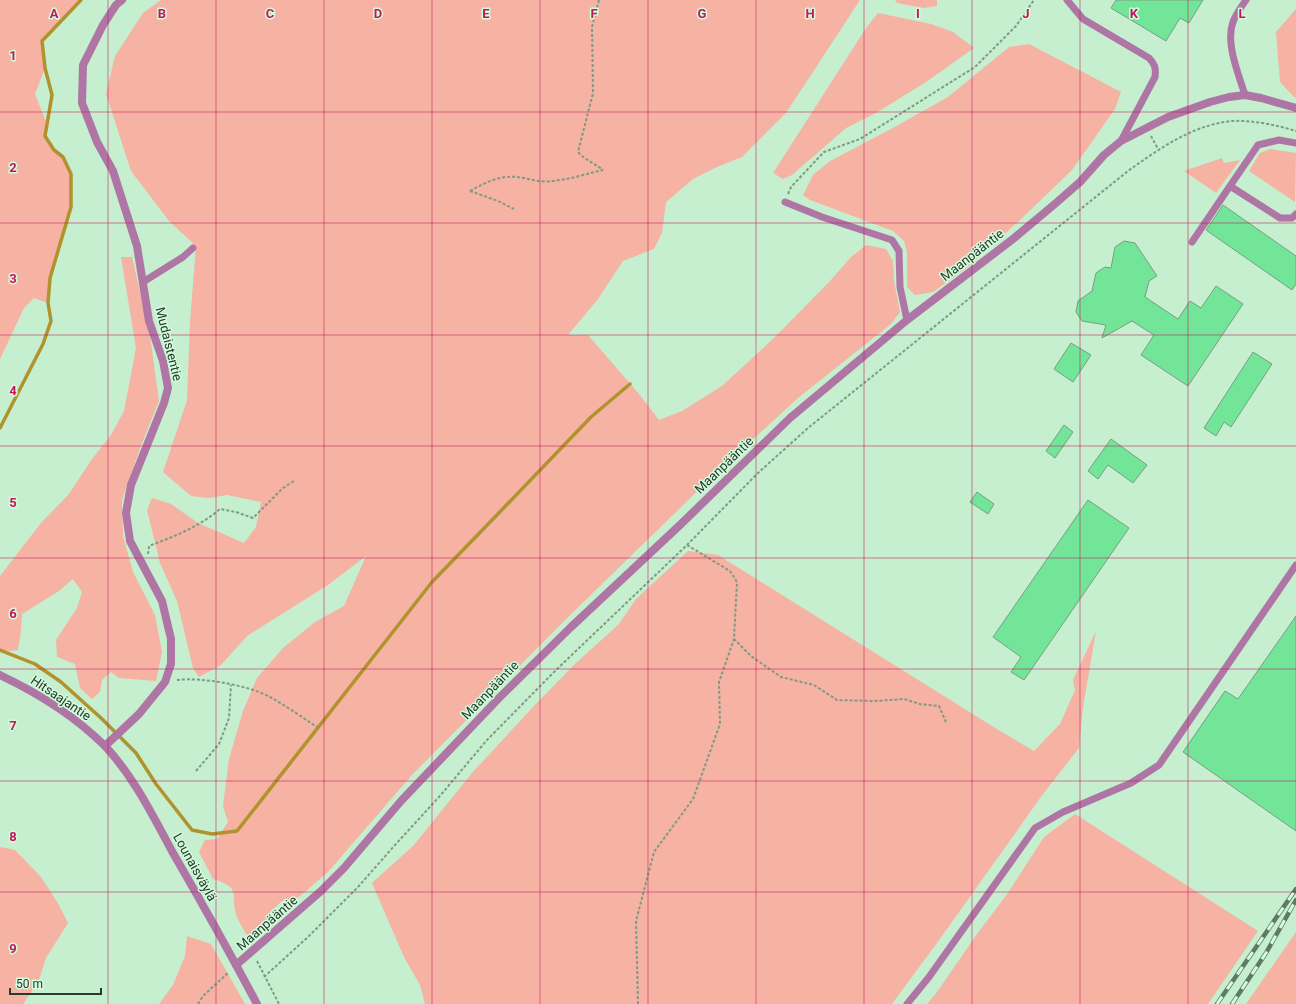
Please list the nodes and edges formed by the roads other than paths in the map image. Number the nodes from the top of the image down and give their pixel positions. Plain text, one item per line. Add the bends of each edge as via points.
1 (122, 0) edge
2 (1246, 0) edge
3 (1070, 1) edge
4 (1245, 95) junction
5 (1296, 108) edge
6 (1121, 141) junction
7 (1296, 143) edge
8 (1230, 186) junction
9 (785, 202) road end
10 (1296, 214) edge
11 (1192, 242) dead end
12 (193, 248) dead end
13 (143, 282) junction
14 (907, 320) junction
15 (1296, 565) edge
16 (0, 675) edge
17 (105, 746) junction
18 (236, 965) junction
19 (257, 1004) edge
20 (907, 1004) edge

1 - 13 street, Mudaistentie via 103,25 83,65 82,102 97,142 113,171 137,246
2 - 4 lane via 1233,22 1230,37
3 - 6 lane via 1083,19 1155,64 1155,77
4 - 5 street, Maanpääntie
4 - 6 street, Maanpääntie via 1210,102 1168,117
6 - 14 street, Maanpääntie via 1104,155 1080,182 1013,239
7 - 8 lane via 1279,140 1258,145
8 - 10 lane via 1280,218 1292,218
8 - 11 lane
9 - 14 lane via 892,240 899,251 900,287
12 - 13 lane
13 - 17 street, Mudaistentie via 149,321 163,361 168,388 130,485 126,513 130,541 162,601 171,639 170,664 165,682 139,714
14 - 18 street, Maanpääntie via 790,418 570,628 401,801 344,868
15 - 20 lane via 1159,765 1131,783 1063,812 1036,828
16 - 17 street, Hitsaajantie via 48,701 76,720
17 - 18 street, Lounaisväylä via 132,780
18 - 19 street, Lounaisväylä

